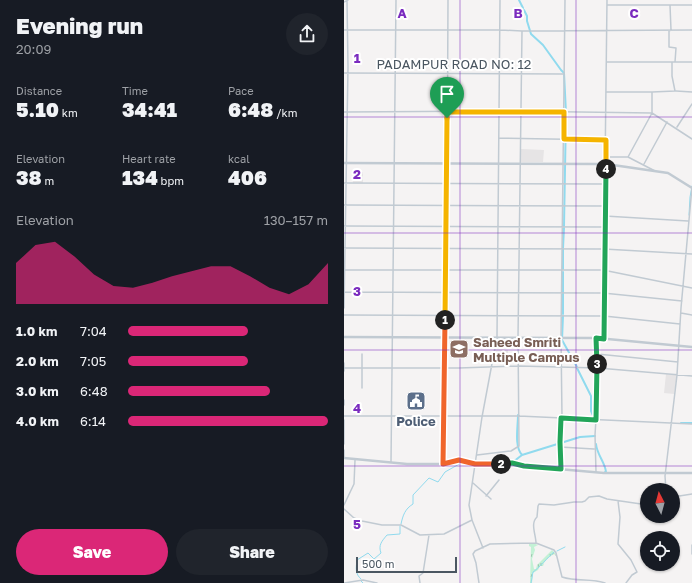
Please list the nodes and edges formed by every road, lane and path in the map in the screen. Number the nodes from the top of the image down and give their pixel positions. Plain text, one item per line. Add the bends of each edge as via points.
1 (348, 0) edge
2 (396, 0) edge
3 (448, 0) edge
4 (500, 0) edge
5 (565, 0) edge
6 (607, 0) edge
7 (344, 2) edge
8 (607, 4) junction
9 (670, 5) junction
10 (692, 5) edge
11 (344, 30) edge
12 (348, 30) junction
13 (448, 30) junction
14 (500, 30) junction
15 (564, 30) junction
16 (692, 30) edge
17 (396, 31) junction
18 (669, 31) junction
19 (522, 32) junction
20 (607, 32) junction
21 (607, 62) junction
22 (674, 62) junction
23 (692, 62) edge
24 (344, 73) edge
25 (347, 73) junction
26 (395, 73) junction
27 (448, 73) junction
28 (499, 73) junction
29 (522, 73) junction
30 (564, 74) junction
31 (676, 91) junction
32 (606, 92) junction
33 (652, 92) junction
34 (692, 92) edge
35 (692, 104) edge
36 (499, 111) junction
37 (521, 111) junction
38 (345, 112) edge
39 (395, 112) junction
40 (447, 112) junction
41 (564, 112) junction
42 (607, 113) junction
43 (652, 113) junction
44 (667, 122) junction
45 (677, 128) junction
46 (499, 138) junction
47 (521, 139) junction
48 (564, 139) junction
49 (692, 139) edge
50 (606, 140) junction
51 (606, 157) junction
52 (628, 157) junction
53 (345, 163) edge
54 (394, 163) junction
55 (447, 163) junction
56 (498, 163) junction
57 (521, 163) junction
58 (563, 163) junction
59 (606, 164) junction
60 (644, 164) junction
61 (655, 171) junction
62 (345, 183) edge
63 (395, 183) junction
64 (446, 183) junction
65 (498, 183) junction
66 (520, 183) junction
67 (563, 184) junction
68 (606, 184) junction
69 (692, 187) edge
70 (447, 204) junction
71 (345, 205) edge
72 (394, 205) junction
73 (499, 205) junction
74 (520, 205) junction
75 (563, 205) junction
76 (605, 206) junction
77 (605, 216) junction
78 (688, 221) junction
79 (345, 226) edge
80 (394, 226) junction
81 (446, 226) junction
82 (498, 226) junction
83 (520, 226) junction
84 (562, 227) junction
85 (606, 227) junction
86 (345, 248) edge
87 (394, 248) junction
88 (446, 248) junction
89 (498, 248) junction
90 (520, 248) junction
91 (562, 248) junction
92 (605, 249) junction
93 (686, 253) junction
94 (692, 254) edge
95 (394, 269) junction
96 (445, 269) junction
97 (498, 269) junction
98 (520, 269) junction
99 (345, 270) edge
100 (562, 270) junction
101 (605, 271) junction
102 (683, 286) junction
103 (692, 288) edge
104 (344, 292) edge
105 (392, 292) junction
106 (445, 292) junction
107 (497, 292) junction
108 (519, 292) junction
109 (562, 293) junction
110 (604, 294) junction
111 (682, 301) junction
112 (344, 308) edge
113 (681, 313) junction
114 (392, 314) junction
115 (344, 315) edge
116 (445, 315) junction
117 (497, 315) junction
118 (520, 315) junction
119 (562, 315) junction
120 (692, 315) edge
121 (604, 316) junction
122 (680, 324) junction
123 (344, 337) edge
124 (392, 337) junction
125 (444, 337) junction
126 (497, 338) junction
127 (518, 338) junction
128 (561, 338) junction
129 (596, 338) junction
130 (604, 339) junction
131 (678, 346) junction
132 (692, 347) edge
133 (362, 354) dead end
134 (597, 354) junction
135 (678, 362) junction
136 (344, 363) edge
137 (519, 366) junction
138 (491, 367) junction
139 (562, 367) junction
140 (344, 368) edge
141 (362, 368) junction
142 (392, 368) junction
143 (443, 368) junction
144 (596, 368) junction
145 (344, 371) edge
146 (677, 375) junction
147 (692, 376) edge
148 (362, 388) dead end
149 (344, 400) edge
150 (344, 405) edge
151 (344, 416) edge
152 (392, 416) junction
153 (443, 416) junction
154 (482, 416) junction
155 (518, 416) junction
156 (561, 418) junction
157 (344, 420) edge
158 (596, 420) junction
159 (672, 422) junction
160 (692, 424) edge
161 (344, 444) edge
162 (560, 448) junction
163 (595, 449) junction
164 (344, 450) edge
165 (477, 455) junction
166 (344, 458) edge
167 (355, 460) junction
168 (391, 462) junction
169 (443, 464) junction
170 (475, 464) junction
171 (561, 469) junction
172 (666, 472) junction
173 (596, 473) junction
174 (692, 473) edge
175 (499, 480) dead end
176 (473, 483) junction
177 (666, 483) edge
178 (692, 494) edge
179 (486, 496) junction
180 (680, 496) edge
181 (491, 499) dead end
182 (618, 501) junction
183 (640, 504) edge
184 (344, 505) edge
185 (344, 509) edge
186 (472, 520) junction
187 (429, 534) junction
188 (536, 543) junction
189 (692, 545) edge
190 (483, 548) junction
191 (692, 554) edge
192 (344, 583) edge
193 (377, 583) edge
194 (420, 583) edge
195 (479, 583) edge
196 (605, 583) edge
197 (626, 583) edge

1 - 7 street
1 - 12 street
2 - 17 street
3 - 13 street
4 - 14 street
5 - 15 street
6 - 8 street
8 - 9 street
8 - 20 street
9 - 10 street
9 - 18 street
11 - 12 street
12 - 17 street
12 - 25 street
13 - 14 street
13 - 17 street
13 - 27 street
14 - 19 street
14 - 28 street
15 - 19 street
15 - 20 street
15 - 30 street
16 - 18 street
17 - 26 street
18 - 20 street
18 - 22 street via 669,47 676,48
19 - 29 street
20 - 21 street
21 - 22 street
21 - 32 street
22 - 23 street
22 - 31 street via 672,76
24 - 25 street, PADAMPUR ROAD NO: 12
25 - 26 street, PADAMPUR ROAD NO: 12
25 - 38 street
26 - 27 street, PADAMPUR ROAD NO: 12
26 - 39 street
27 - 28 street, PADAMPUR ROAD NO: 12
27 - 40 street
28 - 29 street, PADAMPUR ROAD NO: 12
28 - 36 street
29 - 30 street, PADAMPUR ROAD NO: 12
29 - 37 street
30 - 41 street
31 - 33 street
31 - 34 street
32 - 33 street
32 - 42 street
33 - 43 street
35 - 45 street
36 - 37 street
36 - 40 street
36 - 46 street
37 - 41 street
37 - 47 street
38 - 39 street
38 - 53 street
39 - 40 street
39 - 54 street
40 - 55 street
41 - 42 street
41 - 48 street
42 - 43 street
42 - 50 street
43 - 44 street
43 - 52 street
44 - 45 street
44 - 60 street
45 - 49 street
46 - 47 street
46 - 56 street
47 - 48 street
47 - 57 street
48 - 50 street
48 - 58 street
50 - 51 street
51 - 52 street
51 - 59 street
52 - 60 street
53 - 54 street
53 - 62 street
54 - 55 street
54 - 63 street
55 - 56 street
55 - 64 street
56 - 57 street
56 - 65 street
57 - 58 street
57 - 66 street
58 - 59 street
58 - 67 street
59 - 61 street
59 - 68 street
60 - 61 street
61 - 69 street via 668,173
62 - 63 street
62 - 71 street
63 - 64 street
63 - 72 street
64 - 65 street
64 - 70 street
65 - 66 street
65 - 73 street
66 - 67 street
66 - 74 street
67 - 68 street
67 - 75 street
68 - 76 street
69 - 78 street
70 - 72 street
70 - 73 street
70 - 81 street
71 - 72 street
71 - 79 street
72 - 80 street
73 - 74 street
73 - 82 street
74 - 75 street
74 - 83 street
75 - 76 street
75 - 84 street
76 - 77 street
77 - 78 street
77 - 85 street
78 - 93 street
79 - 80 street
79 - 86 street
80 - 81 street
80 - 87 street
81 - 82 street
81 - 88 street
82 - 83 street
82 - 89 street
83 - 84 street
83 - 90 street
84 - 85 street
84 - 91 street
85 - 92 street
86 - 87 street
86 - 99 street
87 - 88 street
87 - 95 street
88 - 89 street
88 - 96 street
89 - 90 street
89 - 97 street
90 - 91 street
90 - 98 street
91 - 92 street
91 - 100 street
92 - 93 street
92 - 101 street
93 - 94 street
93 - 102 street
95 - 96 street
95 - 99 street
95 - 105 street
96 - 97 street
96 - 106 street
97 - 98 street
97 - 107 street
98 - 100 street
98 - 108 street
99 - 104 street
100 - 101 street
100 - 109 street
101 - 102 street
101 - 110 street
102 - 103 street
102 - 111 street
104 - 105 street
104 - 112 street
105 - 106 street
105 - 114 street
106 - 107 street
106 - 116 street
107 - 108 street
107 - 117 street
108 - 109 street
108 - 118 street
109 - 110 street
109 - 119 street
110 - 111 street
110 - 121 street
111 - 113 street
113 - 120 street
113 - 122 street
114 - 115 street
114 - 116 street
114 - 124 street
116 - 117 street
116 - 125 street
117 - 118 street
117 - 126 street
118 - 119 street
118 - 127 street
119 - 121 street
119 - 128 street
121 - 122 street
121 - 130 street
122 - 131 street
123 - 124 street
124 - 125 street
124 - 142 street
125 - 126 street
125 - 143 street
126 - 127 street
126 - 138 street
127 - 128 street
127 - 137 street
128 - 129 street
128 - 139 street
129 - 130 street
129 - 134 street
130 - 131 street
131 - 132 street
131 - 135 street
133 - 141 street
134 - 135 street
134 - 144 street
135 - 146 street
136 - 140 street
137 - 138 street
137 - 139 street
137 - 155 street
138 - 143 street
138 - 154 street
139 - 144 street
139 - 156 street
140 - 141 street
140 - 145 street
141 - 142 street
141 - 148 street
142 - 143 street
142 - 152 street
143 - 153 street
144 - 146 street
144 - 158 street
146 - 147 street
146 - 159 street
149 - 150 street
151 - 152 street
152 - 153 street
152 - 168 street
153 - 154 street
153 - 169 street
154 - 155 street
154 - 165 street
155 - 156 street
155 - 165 street via 518,447 511,451
156 - 158 street
156 - 162 street
157 - 161 street
158 - 159 street
158 - 163 street
159 - 160 street
159 - 172 street
162 - 163 street
162 - 171 street
163 - 173 street
164 - 166 street
165 - 170 street
166 - 167 street
167 - 168 street
167 - 184 street via 354,484
168 - 169 street
169 - 170 street via 459,460
170 - 171 street via 512,463
170 - 176 street
171 - 173 street
172 - 173 street
172 - 174 street
172 - 177 street
175 - 179 street
176 - 179 street
176 - 186 street via 469,505
178 - 180 street
179 - 181 street
182 - 183 street
182 - 188 street via 599,496 588,497 582,502 539,504 534,524
182 - 197 street via 618,544 632,560 636,572
185 - 187 street via 354,518 382,525 401,525 420,535
186 - 187 street via 444,534
186 - 190 street
187 - 194 street via 423,573 419,576
188 - 190 street via 490,544
188 - 196 street via 554,550 562,577
189 - 191 street
190 - 195 street via 473,554
192 - 193 street via 363,580

